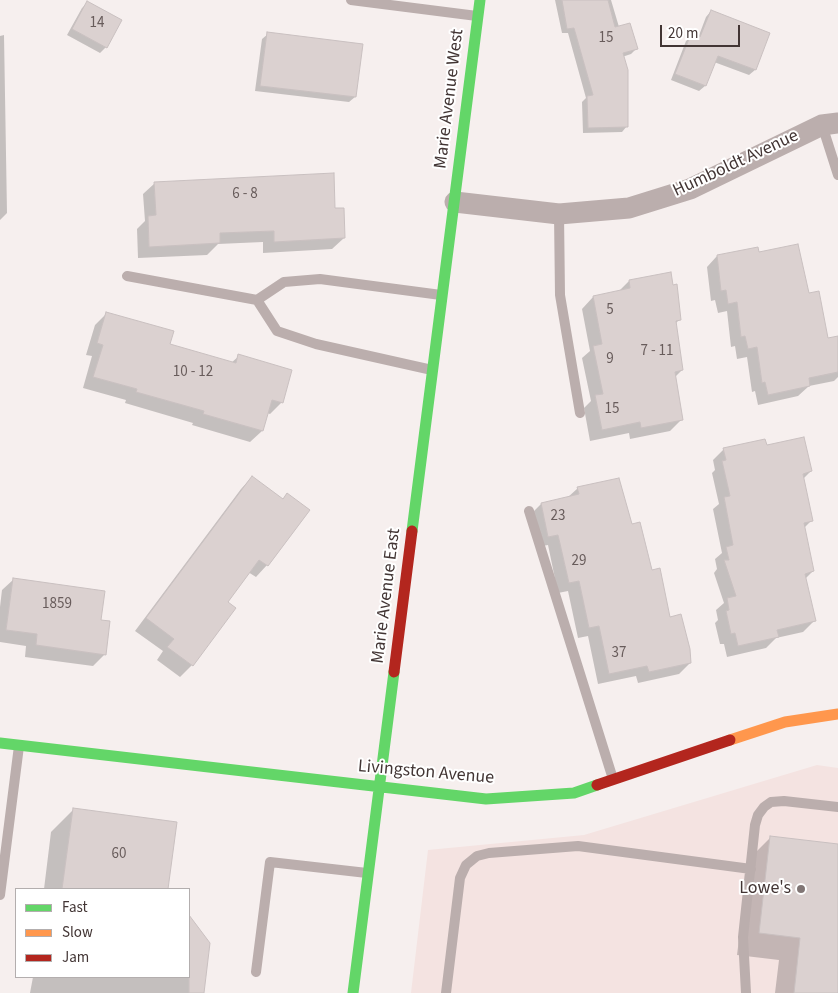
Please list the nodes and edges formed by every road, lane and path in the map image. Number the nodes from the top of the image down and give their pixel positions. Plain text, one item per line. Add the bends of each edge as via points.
1 (351, 0) edge
2 (480, 0) edge
3 (478, 16) junction
4 (830, 124) edge
5 (838, 175) edge
6 (455, 202) junction
7 (559, 214) junction
8 (127, 276) dead end
9 (443, 296) junction
10 (257, 300) junction
11 (434, 370) junction
12 (580, 413) dead end
13 (529, 511) dead end
14 (838, 714) edge
15 (0, 743) edge
16 (19, 745) junction
17 (614, 780) junction
18 (380, 788) junction
19 (0, 806) edge
20 (11, 807) junction
21 (838, 807) edge
22 (751, 869) junction
23 (368, 873) junction
24 (0, 895) edge
25 (256, 972) dead end
26 (352, 993) edge
27 (446, 993) edge
28 (746, 993) edge

1 - 3 lane
2 - 3 street, Marie Avenue West
3 - 6 street, Marie Avenue West
4 - 5 lane
4 - 7 street, Humboldt Avenue via 690,189 629,208
6 - 7 street, Humboldt Avenue
6 - 9 street, Marie Avenue East
7 - 12 lane via 560,295
8 - 10 lane
9 - 10 lane via 320,279 284,282
9 - 11 street, Marie Avenue East
10 - 11 lane via 277,331 316,344
11 - 18 street, Marie Avenue East
13 - 17 lane
14 - 17 street, Livingston Avenue via 785,722
15 - 16 street, Livingston Avenue
16 - 18 street, Livingston Avenue
16 - 20 lane
17 - 18 street, Livingston Avenue via 574,793 486,799
18 - 23 street, Marie Avenue East
19 - 20 lane
20 - 24 lane
21 - 22 lane via 784,800 771,802 758,815 755,825
22 - 27 lane via 578,846 477,856 466,865 460,878
22 - 28 lane via 743,937
23 - 25 lane via 270,862
23 - 26 street, Marie Avenue East

